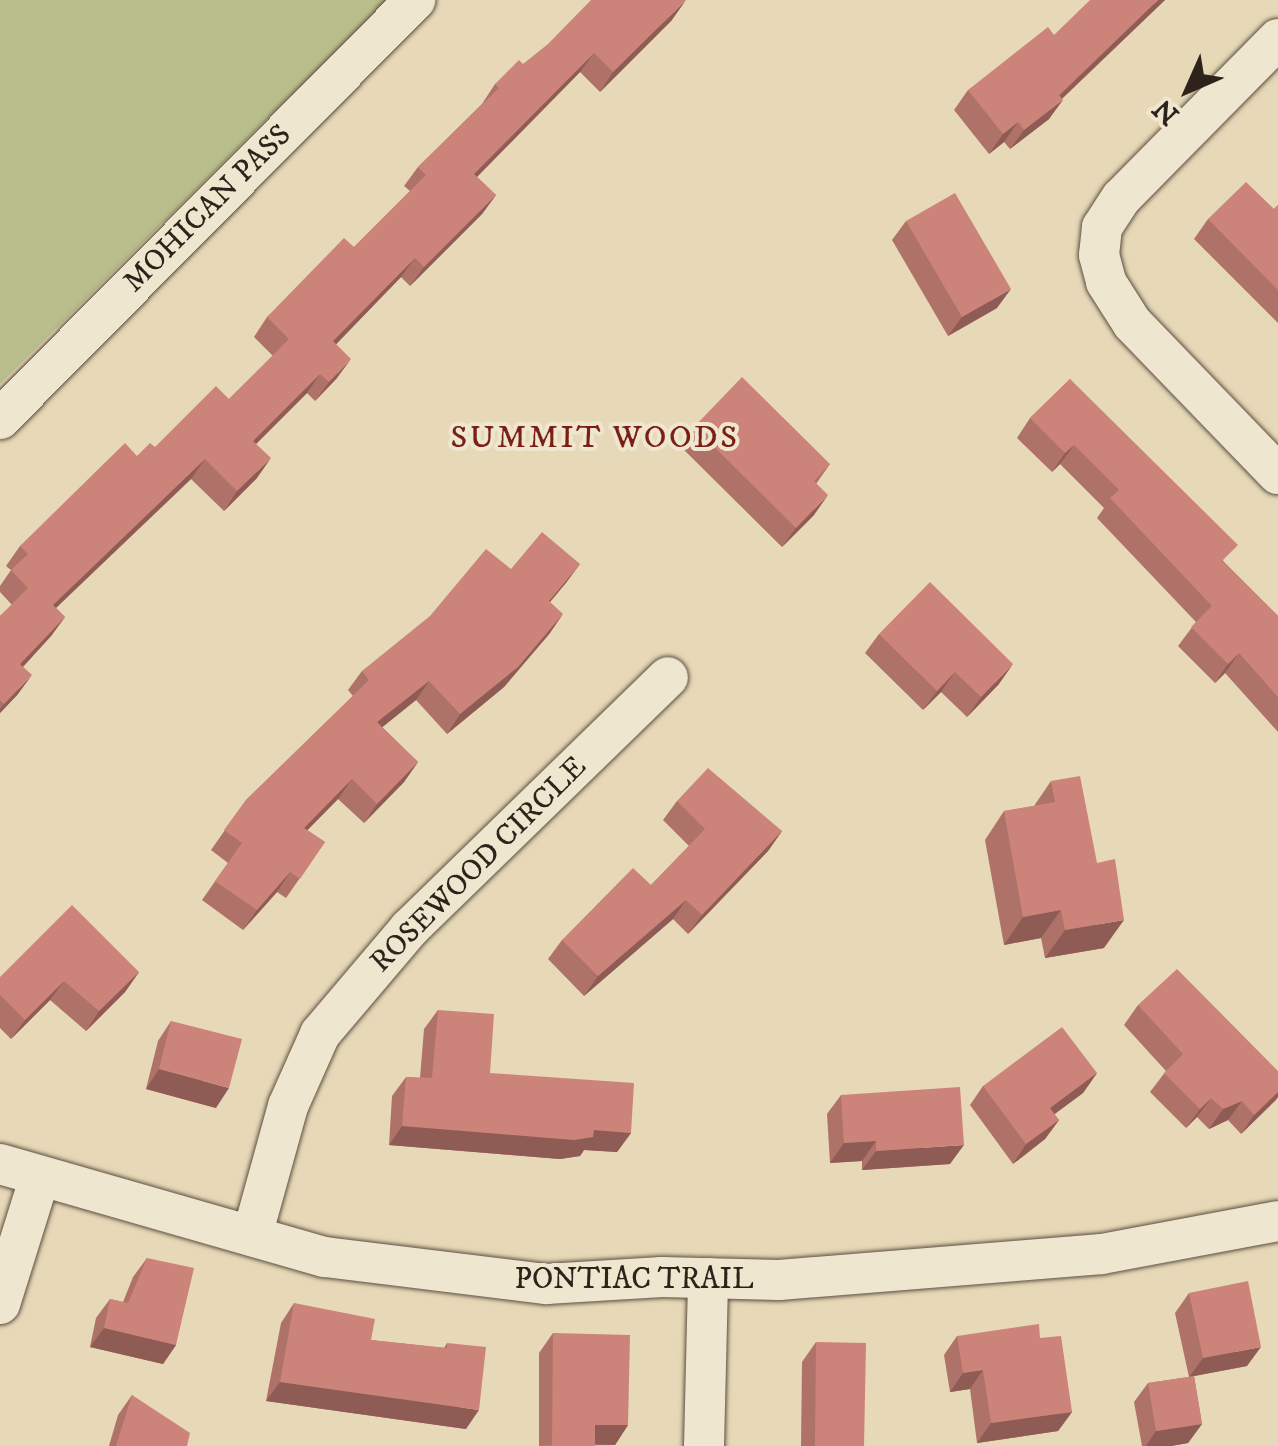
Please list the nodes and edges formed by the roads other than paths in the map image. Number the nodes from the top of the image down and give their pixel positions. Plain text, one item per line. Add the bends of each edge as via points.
1 (416, 0) edge
2 (1278, 39) edge
3 (0, 419) edge
4 (1278, 474) edge
5 (668, 677) dead end
6 (0, 1164) edge
7 (40, 1176) junction
8 (1278, 1221) edge
9 (252, 1236) junction
10 (708, 1278) junction
11 (0, 1304) edge
12 (704, 1446) edge

1 - 3 street, MOHICAN PASS
2 - 4 street via 1120,198 1102,227 1099,255 1106,282 1132,323
5 - 9 street, ROSEWOOD CIRCLE via 408,929 320,1034 288,1106
6 - 7 street, PONTIAC TRAIL
7 - 9 street, PONTIAC TRAIL
7 - 11 street
8 - 10 street, PONTIAC TRAIL via 1102,1254 778,1280
9 - 10 street, PONTIAC TRAIL via 325,1257 546,1284
10 - 12 street

